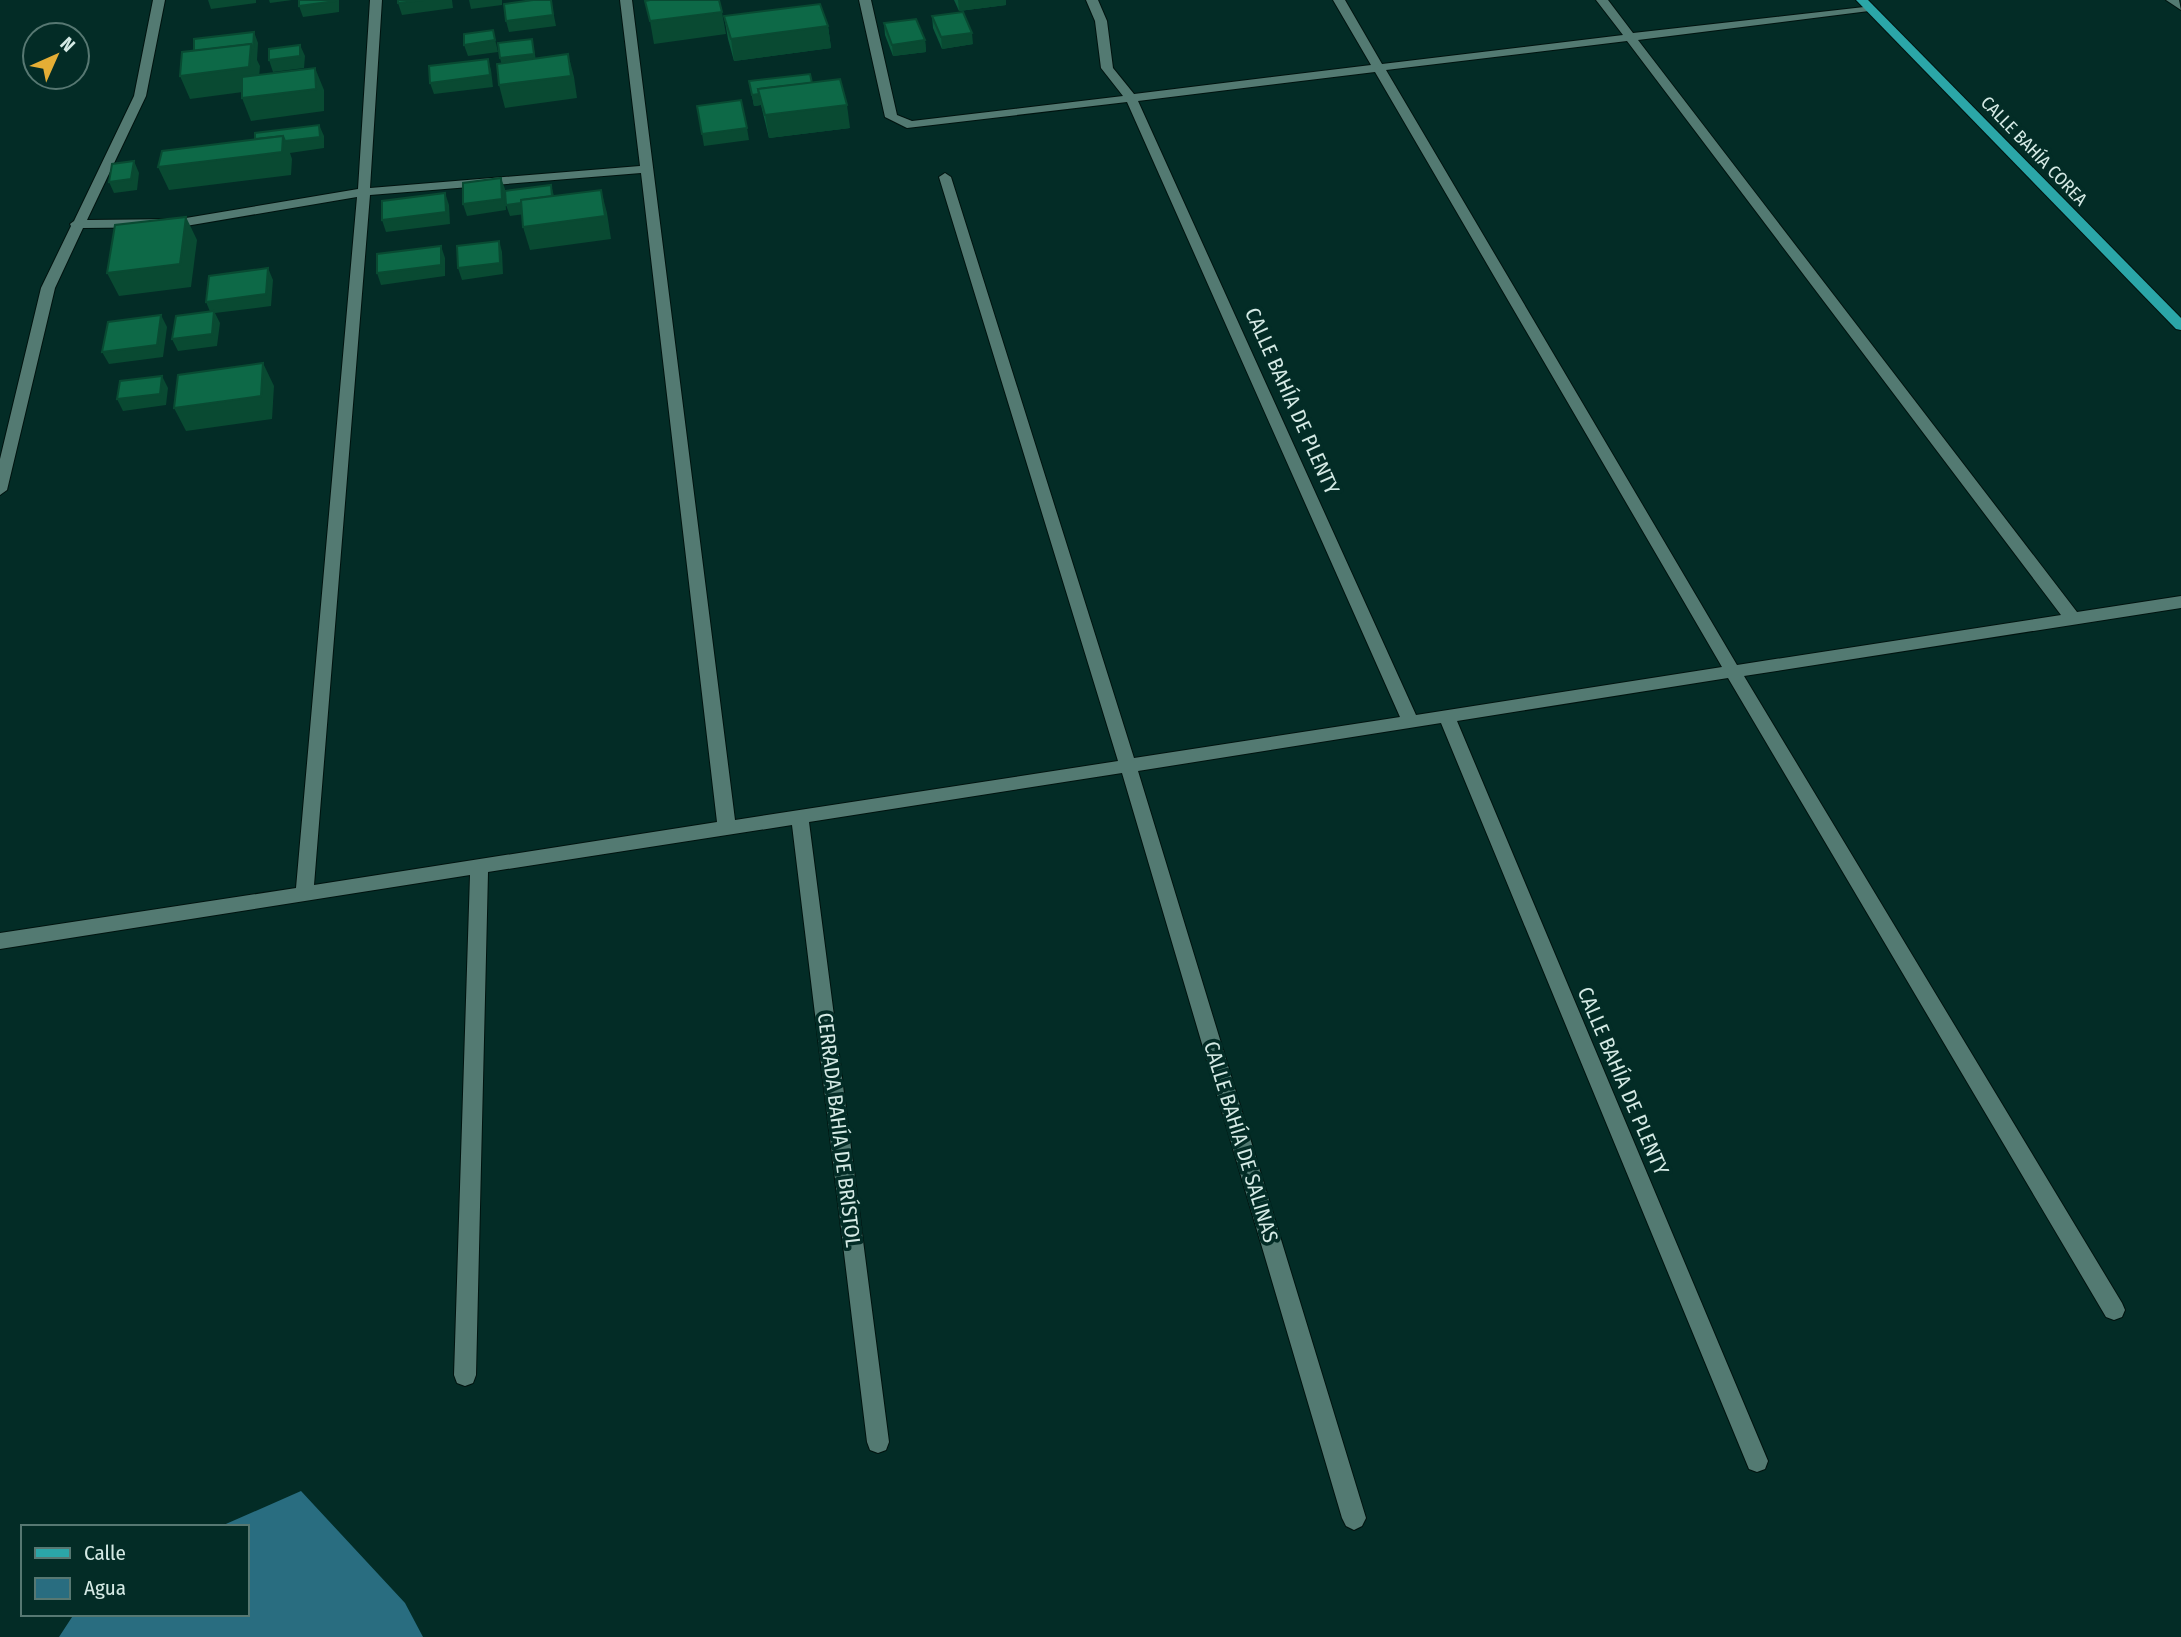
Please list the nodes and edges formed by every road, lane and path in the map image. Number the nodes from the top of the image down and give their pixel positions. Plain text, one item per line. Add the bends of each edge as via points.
1 (159, 0) edge
2 (376, 0) edge
3 (626, 0) edge
4 (864, 0) edge
5 (1092, 0) edge
6 (1339, 0) edge
7 (1602, 0) edge
8 (2172, 0) edge
9 (1865, 4) edge
10 (2181, 7) edge
11 (1632, 36) junction
12 (1377, 67) junction
13 (1131, 98) junction
14 (648, 169) junction
15 (945, 177) dead end
16 (364, 192) junction
17 (76, 224) junction
18 (2181, 326) edge
19 (0, 490) edge
20 (2181, 602) edge
21 (2073, 619) junction
22 (1733, 672) junction
23 (1447, 717) junction
24 (1411, 723) junction
25 (1128, 766) junction
26 (800, 818) junction
27 (727, 829) junction
28 (479, 867) junction
29 (304, 894) junction
30 (0, 941) edge
31 (2114, 1310) dead end
32 (465, 1375) dead end
33 (878, 1443) dead end
34 (1757, 1461) dead end
35 (1354, 1518) dead end

1 - 17 street via 140,96
2 - 16 street
3 - 14 street
4 - 13 street via 891,117 911,125
5 - 13 street, CALLE BAHÍA DE PLENTY via 1101,21 1107,68
6 - 12 street
7 - 11 street
8 - 10 street
9 - 11 street
9 - 18 main road, CALLE BAHÍA COREA
11 - 12 street
11 - 21 street
12 - 13 street
12 - 22 street
13 - 24 street, CALLE BAHÍA DE PLENTY
14 - 16 street
14 - 27 street
15 - 25 street, CALLE BAHÍA DE SALINAS
16 - 17 street via 180,223
16 - 29 street
17 - 19 street via 48,288
20 - 21 street
21 - 22 street
22 - 23 street
22 - 31 street
23 - 24 street
23 - 34 street, CALLE BAHÍA DE PLENTY
24 - 25 street
25 - 26 street
25 - 35 street, CALLE BAHÍA DE SALINAS
26 - 27 street
26 - 33 street, CERRADA BAHÍA DE BRÍSTOL
27 - 28 street
28 - 29 street
28 - 32 street
29 - 30 street

